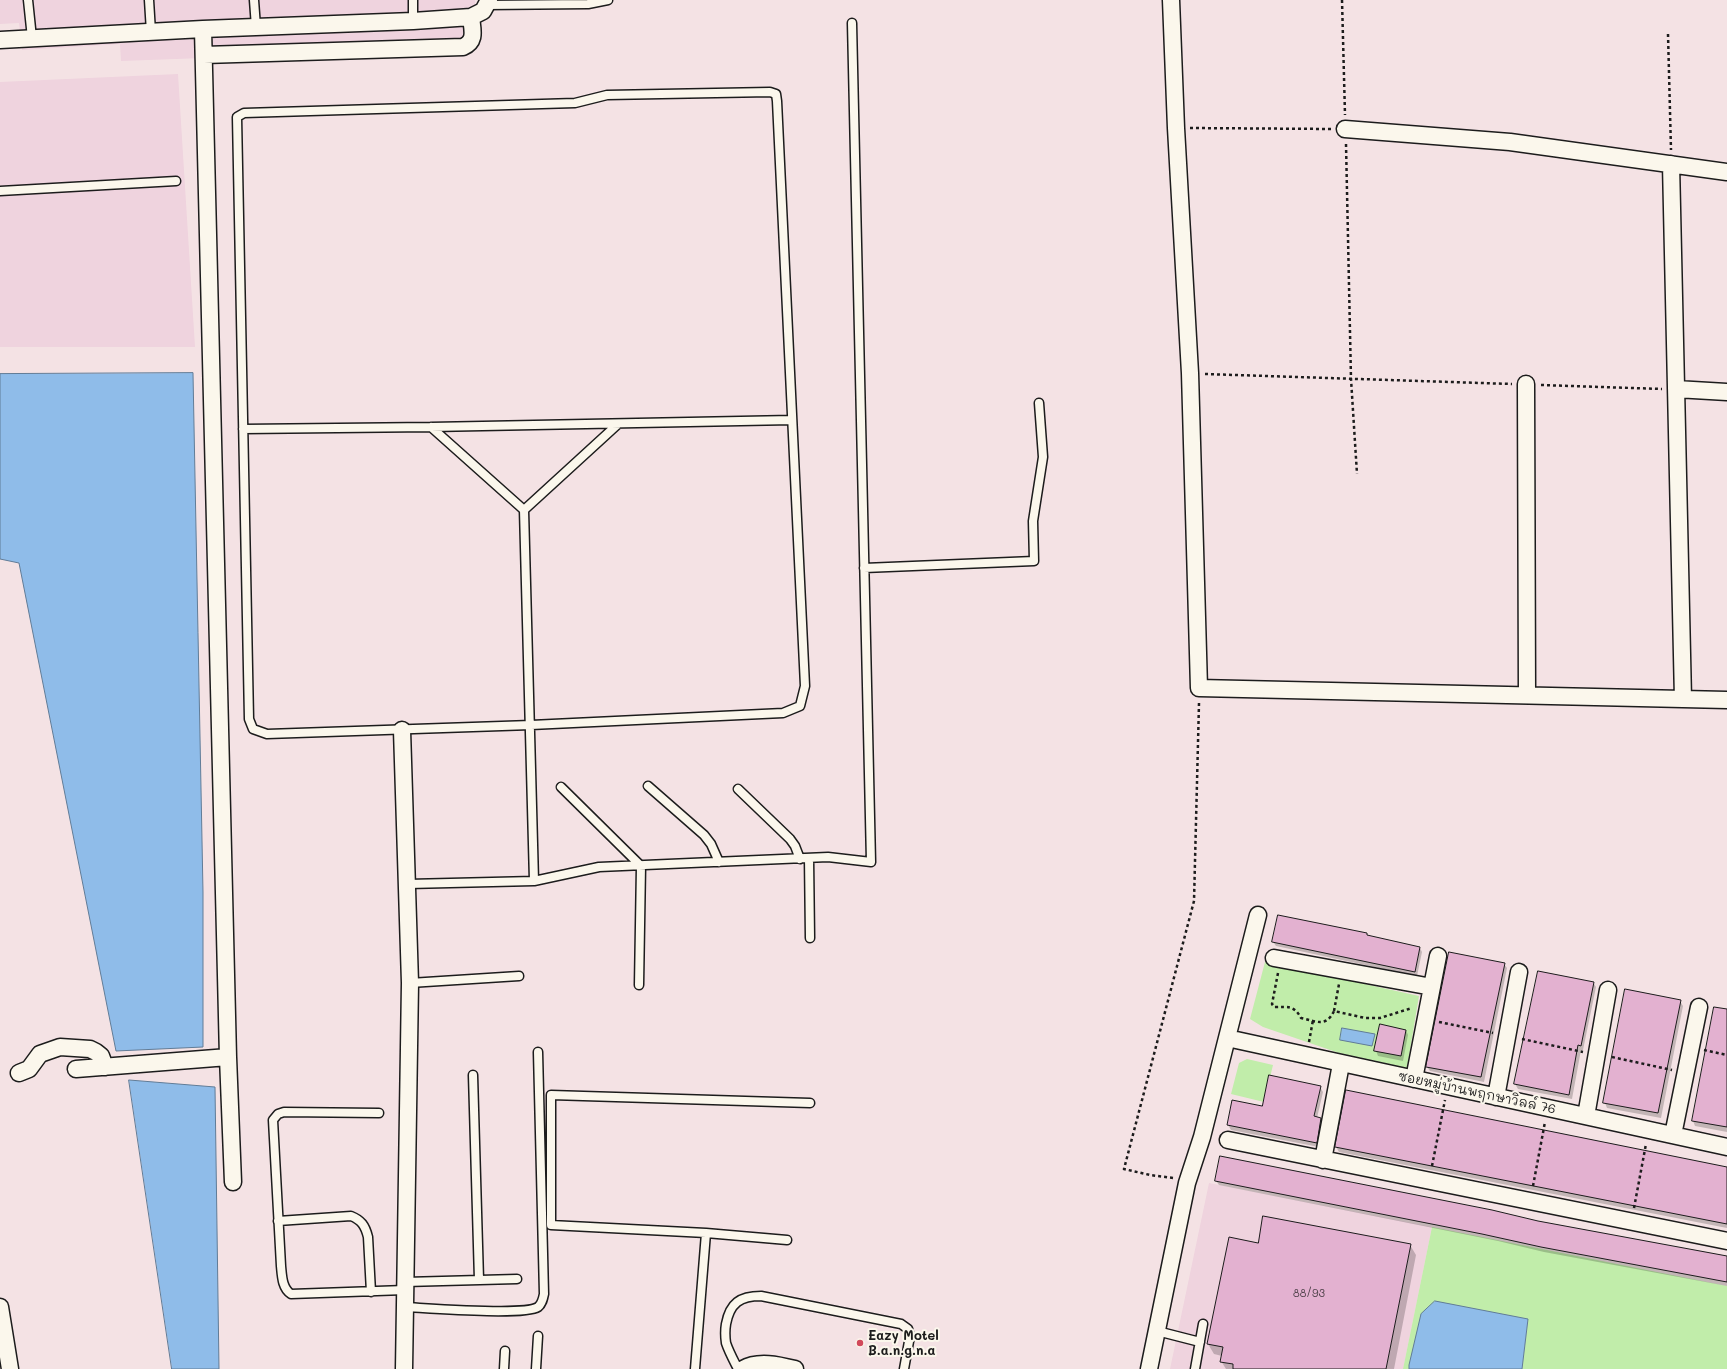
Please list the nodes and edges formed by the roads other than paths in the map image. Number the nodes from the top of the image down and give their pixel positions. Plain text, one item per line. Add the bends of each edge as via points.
1 (28, 0) edge
2 (149, 0) edge
3 (254, 0) edge
4 (413, 0) edge
5 (608, 0) edge
6 (1171, 0) edge
7 (487, 2) edge
8 (471, 17) junction
9 (413, 21) junction
10 (852, 23) dead end
11 (256, 27) junction
12 (203, 29) junction
13 (151, 32) junction
14 (32, 38) junction
15 (0, 40) edge
16 (204, 55) junction
17 (1346, 129) road end
18 (1671, 164) junction
19 (1727, 172) edge
20 (176, 181) dead end
21 (0, 190) edge
22 (1526, 384) road end
23 (1676, 389) junction
24 (1727, 392) edge
25 (1039, 403) dead end
26 (792, 420) junction
27 (618, 424) junction
28 (431, 427) junction
29 (243, 429) junction
30 (524, 510) junction
31 (864, 568) junction
32 (1527, 696) junction
33 (1683, 699) junction
34 (1727, 700) edge
35 (531, 725) junction
36 (402, 730) junction
37 (648, 786) dead end
38 (561, 787) dead end
39 (738, 790) dead end
40 (805, 859) junction
41 (719, 862) junction
42 (641, 866) junction
43 (534, 881) junction
44 (408, 884) junction
45 (1258, 915) dead end
46 (810, 938) dead end
47 (1438, 956) dead end
48 (1278, 959) road end
49 (1519, 972) dead end
50 (519, 976) dead end
51 (410, 983) junction
52 (639, 985) dead end
53 (1432, 987) junction
54 (1608, 990) dead end
55 (1699, 1007) dead end
56 (1227, 1038) junction
57 (538, 1052) dead end
58 (228, 1057) junction
59 (1341, 1064) junction
60 (105, 1066) junction
61 (76, 1069) dead end
62 (19, 1073) dead end
63 (473, 1075) dead end
64 (1414, 1079) junction
65 (1496, 1097) junction
66 (810, 1103) dead end
67 (378, 1113) dead end
68 (1586, 1116) junction
69 (1673, 1135) junction
70 (1228, 1140) dead end
71 (1727, 1146) edge
72 (1324, 1160) junction
73 (233, 1182) dead end
74 (278, 1221) junction
75 (706, 1233) junction
76 (787, 1240) dead end
77 (1727, 1241) edge
78 (517, 1279) dead end
79 (479, 1280) junction
80 (405, 1286) junction
81 (371, 1292) junction
82 (0, 1307) edge
83 (405, 1307) junction
84 (1203, 1324) dead end
85 (1157, 1331) junction
86 (538, 1336) dead end
87 (1200, 1342) junction
88 (505, 1352) dead end
89 (10, 1369) edge
90 (404, 1369) edge
91 (504, 1369) edge
92 (536, 1369) edge
93 (694, 1369) edge
94 (738, 1369) edge
95 (743, 1369) edge
96 (795, 1369) edge
97 (904, 1369) edge
98 (1149, 1369) edge
99 (1195, 1369) edge

1 - 14 lane
2 - 13 lane
3 - 11 lane
4 - 9 lane
5 - 7 lane via 588,4
6 - 32 street via 1190,374 1199,688
7 - 8 street via 483,11
8 - 9 street
8 - 16 street via 473,39 470,44 463,47
9 - 11 street
10 - 31 lane
11 - 12 street
12 - 13 street
12 - 16 street
13 - 14 street
14 - 15 street
16 - 58 street
17 - 18 street via 1510,142
18 - 19 street
18 - 23 street
20 - 21 lane
22 - 32 street
23 - 24 street
23 - 33 street
25 - 31 lane via 1043,457 1033,521 1034,561
26 - 27 lane
26 - 29 lane via 776,94 607,94 575,103 240,114 236,125
26 - 35 lane via 806,686 800,706 783,713
27 - 28 lane
27 - 30 lane
28 - 29 lane
28 - 30 lane
29 - 36 lane via 249,719 253,729 267,734
30 - 35 lane
31 - 40 lane via 871,862 828,858
32 - 33 street
33 - 34 street
35 - 36 lane
35 - 43 lane
36 - 44 street
37 - 41 lane via 704,835
38 - 42 lane
39 - 40 lane via 790,839
40 - 41 lane
40 - 46 lane
41 - 42 lane
42 - 43 lane via 599,867
42 - 52 lane
43 - 44 lane
44 - 51 street
45 - 56 street
47 - 53 street
48 - 53 street
49 - 65 street
50 - 51 lane
51 - 80 street
53 - 64 street
54 - 68 street
55 - 69 street
56 - 59 street, ซอยหมู่บ้านพฤกษาวิลล์ 76
56 - 85 street via 1202,1137 1187,1183
57 - 83 lane via 544,1294 541,1304 537,1308 523,1310
58 - 60 street
58 - 73 street
59 - 64 street, ซอยหมู่บ้านพฤกษาวิลล์ 76
59 - 72 street
60 - 61 street
60 - 62 street via 101,1056 96,1052 60,1047 40,1054 29,1069
63 - 79 lane
64 - 65 street, ซอยหมู่บ้านพฤกษาวิลล์ 76
65 - 68 street, ซอยหมู่บ้านพฤกษาวิลล์ 76
66 - 75 lane via 551,1095 552,1225
67 - 74 lane via 288,1112 276,1116 273,1127
68 - 69 street, ซอยหมู่บ้านพฤกษาวิลล์ 76
69 - 71 street, ซอยหมู่บ้านพฤกษาวิลล์ 76
70 - 72 street
72 - 77 street
74 - 81 lane via 281,1266 286,1291 291,1294
74 - 81 lane via 350,1216 359,1219 368,1237
75 - 76 lane
75 - 93 lane
78 - 79 lane
79 - 80 lane
80 - 81 lane
80 - 83 street
82 - 89 street
83 - 90 street
84 - 87 lane
85 - 87 lane
85 - 98 street
86 - 92 lane
87 - 99 lane
88 - 91 lane
94 - 97 lane via 726,1342 728,1316 738,1301 746,1297 761,1296 901,1324 908,1329 910,1336
95 - 96 street via 750,1365 776,1365

